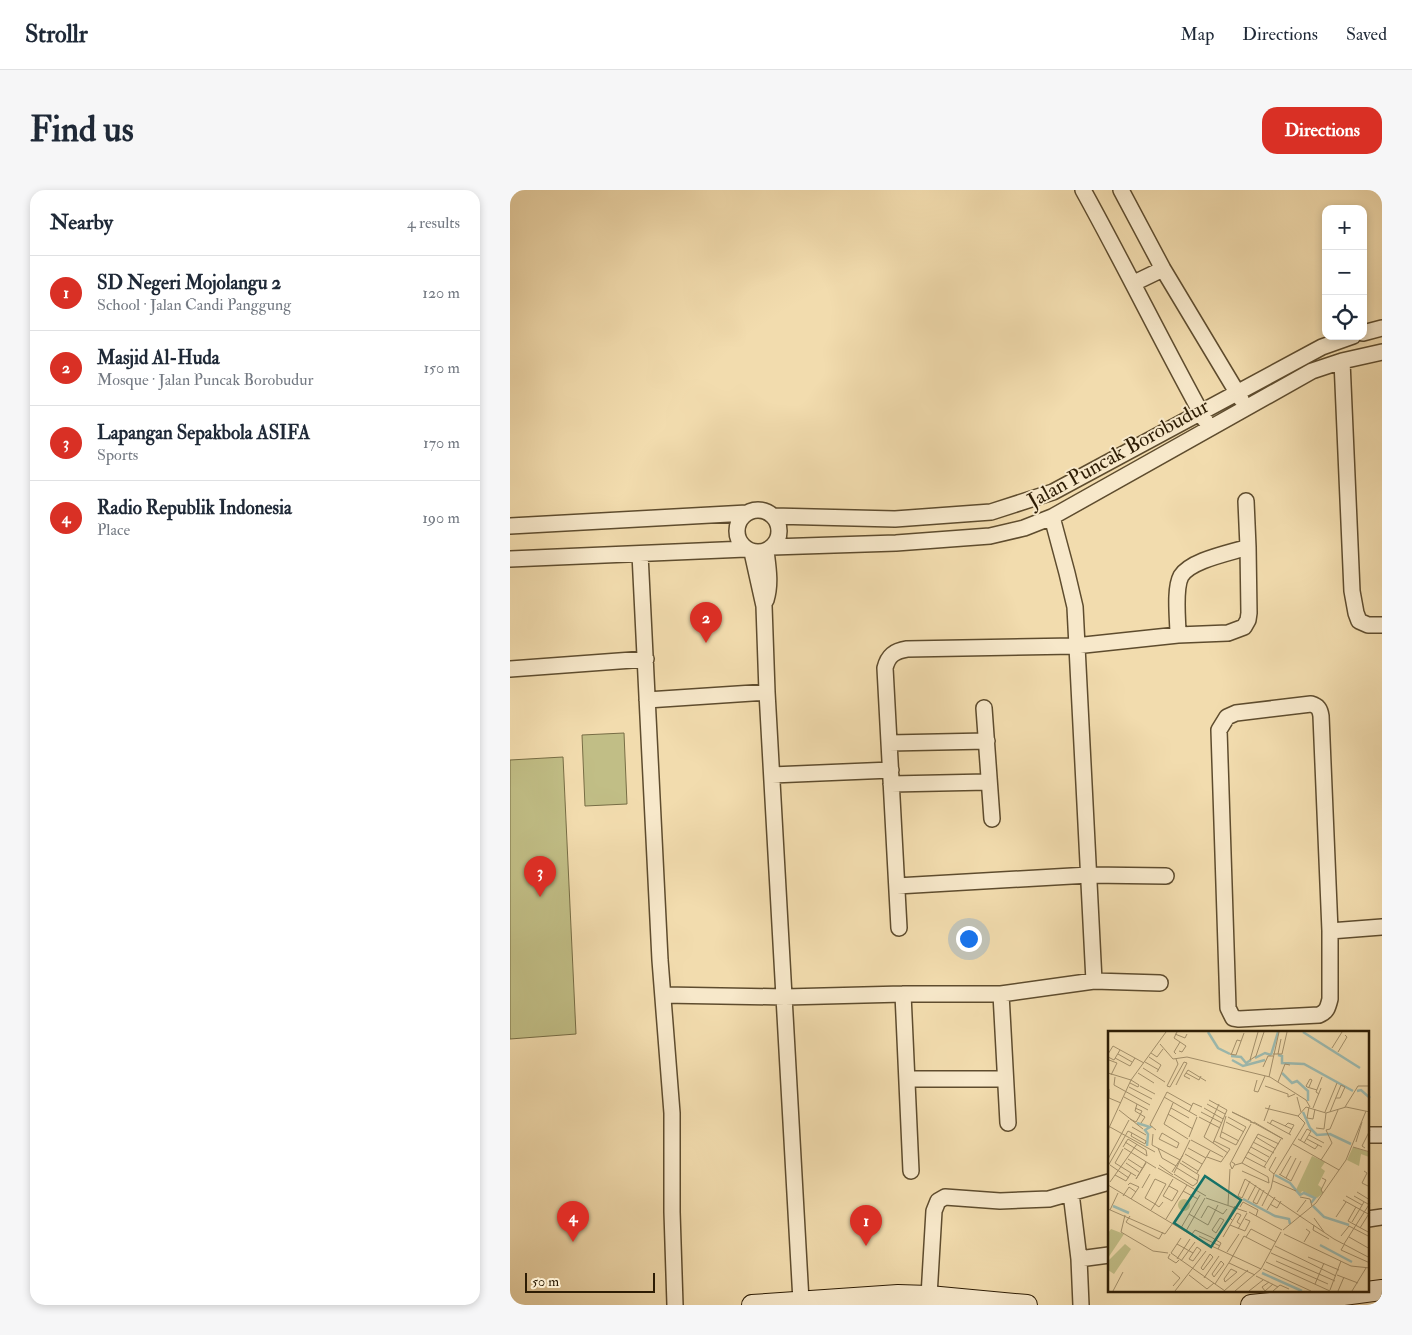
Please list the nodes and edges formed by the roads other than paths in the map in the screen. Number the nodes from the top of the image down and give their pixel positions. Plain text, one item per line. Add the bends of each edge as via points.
1 (1083, 190) edge
2 (1121, 190) edge
3 (1163, 269) junction
4 (1134, 283) junction
5 (1382, 328) edge
6 (1367, 331) edge
7 (1342, 340) edge
8 (1382, 352) edge
9 (1342, 361) junction
10 (1238, 391) junction
11 (1246, 408) junction
12 (1200, 411) junction
13 (1209, 428) junction
14 (1246, 502) dead end
15 (746, 513) junction
16 (773, 516) junction
17 (1052, 517) junction
18 (895, 519) junction
19 (510, 526) edge
20 (896, 543) junction
21 (1248, 547) junction
22 (759, 550) junction
23 (640, 554) junction
24 (510, 559) edge
25 (1382, 625) edge
26 (1178, 635) junction
27 (1075, 646) junction
28 (646, 659) junction
29 (510, 669) edge
30 (767, 692) junction
31 (647, 700) junction
32 (984, 708) dead end
33 (986, 742) junction
34 (889, 743) junction
35 (772, 775) junction
36 (891, 777) junction
37 (988, 782) junction
38 (992, 819) dead end
39 (1089, 875) junction
40 (1166, 876) dead end
41 (897, 886) junction
42 (1382, 927) edge
43 (900, 928) dead end
44 (1330, 932) junction
45 (1094, 981) junction
46 (1160, 983) dead end
47 (903, 994) junction
48 (1001, 994) junction
49 (663, 995) junction
50 (785, 997) junction
51 (908, 1079) junction
52 (1004, 1079) junction
53 (1008, 1123) dead end
54 (1382, 1135) edge
55 (1369, 1136) edge
56 (912, 1171) dead end
57 (1108, 1183) edge
58 (1071, 1193) junction
59 (1382, 1217) edge
60 (1369, 1219) edge
61 (1108, 1255) edge
62 (1078, 1259) junction
63 (1382, 1290) edge
64 (1367, 1292) edge
65 (1369, 1292) edge
66 (928, 1296) junction
67 (801, 1301) junction
68 (675, 1305) edge
69 (752, 1305) edge
70 (1027, 1305) edge
71 (1081, 1305) edge
72 (1252, 1305) edge

1 - 4 street
2 - 3 street
3 - 4 street
3 - 10 street
4 - 12 street
5 - 6 street
7 - 10 street, Jalan Puncak Borobudur
8 - 9 street, Jalan Puncak Borobudur
9 - 11 street, Jalan Puncak Borobudur via 1312,371
9 - 25 street via 1352,591 1359,621
10 - 11 street
10 - 12 street, Jalan Puncak Borobudur
11 - 13 street, Jalan Puncak Borobudur
12 - 13 street
12 - 18 street, Jalan Puncak Borobudur via 1053,492 991,512
13 - 17 street, Jalan Puncak Borobudur
14 - 21 street
15 - 16 street via 760,510
15 - 19 street
15 - 22 street via 736,531 741,544
16 - 18 street, Jalan Puncak Borobudur
16 - 22 street via 779,535
17 - 20 street, Jalan Puncak Borobudur via 990,536
17 - 27 street via 1075,607
18 - 20 street
20 - 22 street, Jalan Puncak Borobudur
21 - 26 street via 1194,565 1181,576
21 - 26 street via 1249,613 1244,627 1228,633
22 - 23 street, Jalan Puncak Borobudur
22 - 30 street
23 - 24 street, Jalan Puncak Borobudur
23 - 28 street
26 - 27 street
27 - 34 street via 907,649 895,652 885,668
27 - 39 street
28 - 29 street
28 - 31 street
30 - 31 street
30 - 35 street
31 - 49 street
32 - 33 street
33 - 34 street
33 - 37 street
34 - 36 street
35 - 36 street
35 - 50 street
36 - 37 street
36 - 41 street
37 - 38 street
39 - 40 street
39 - 41 street
39 - 45 street
41 - 43 street
42 - 44 street
44 - 44 street via 1320,710 1311,704 1236,713 1227,718 1219,730 1228,1008 1233,1018 1319,1015 1325,1012 1330,999
45 - 46 street
45 - 48 street
47 - 48 street
47 - 50 street
47 - 51 street
48 - 52 street
49 - 50 street
49 - 68 street via 672,1113
50 - 67 street
51 - 52 street
51 - 56 street
52 - 53 street
54 - 55 street
57 - 58 street
58 - 62 street
58 - 66 street via 1049,1198 1000,1201 942,1198 934,1211
59 - 60 street
61 - 62 street
62 - 71 street
63 - 65 main road
64 - 72 main road
66 - 67 main road
66 - 70 main road
67 - 69 main road

